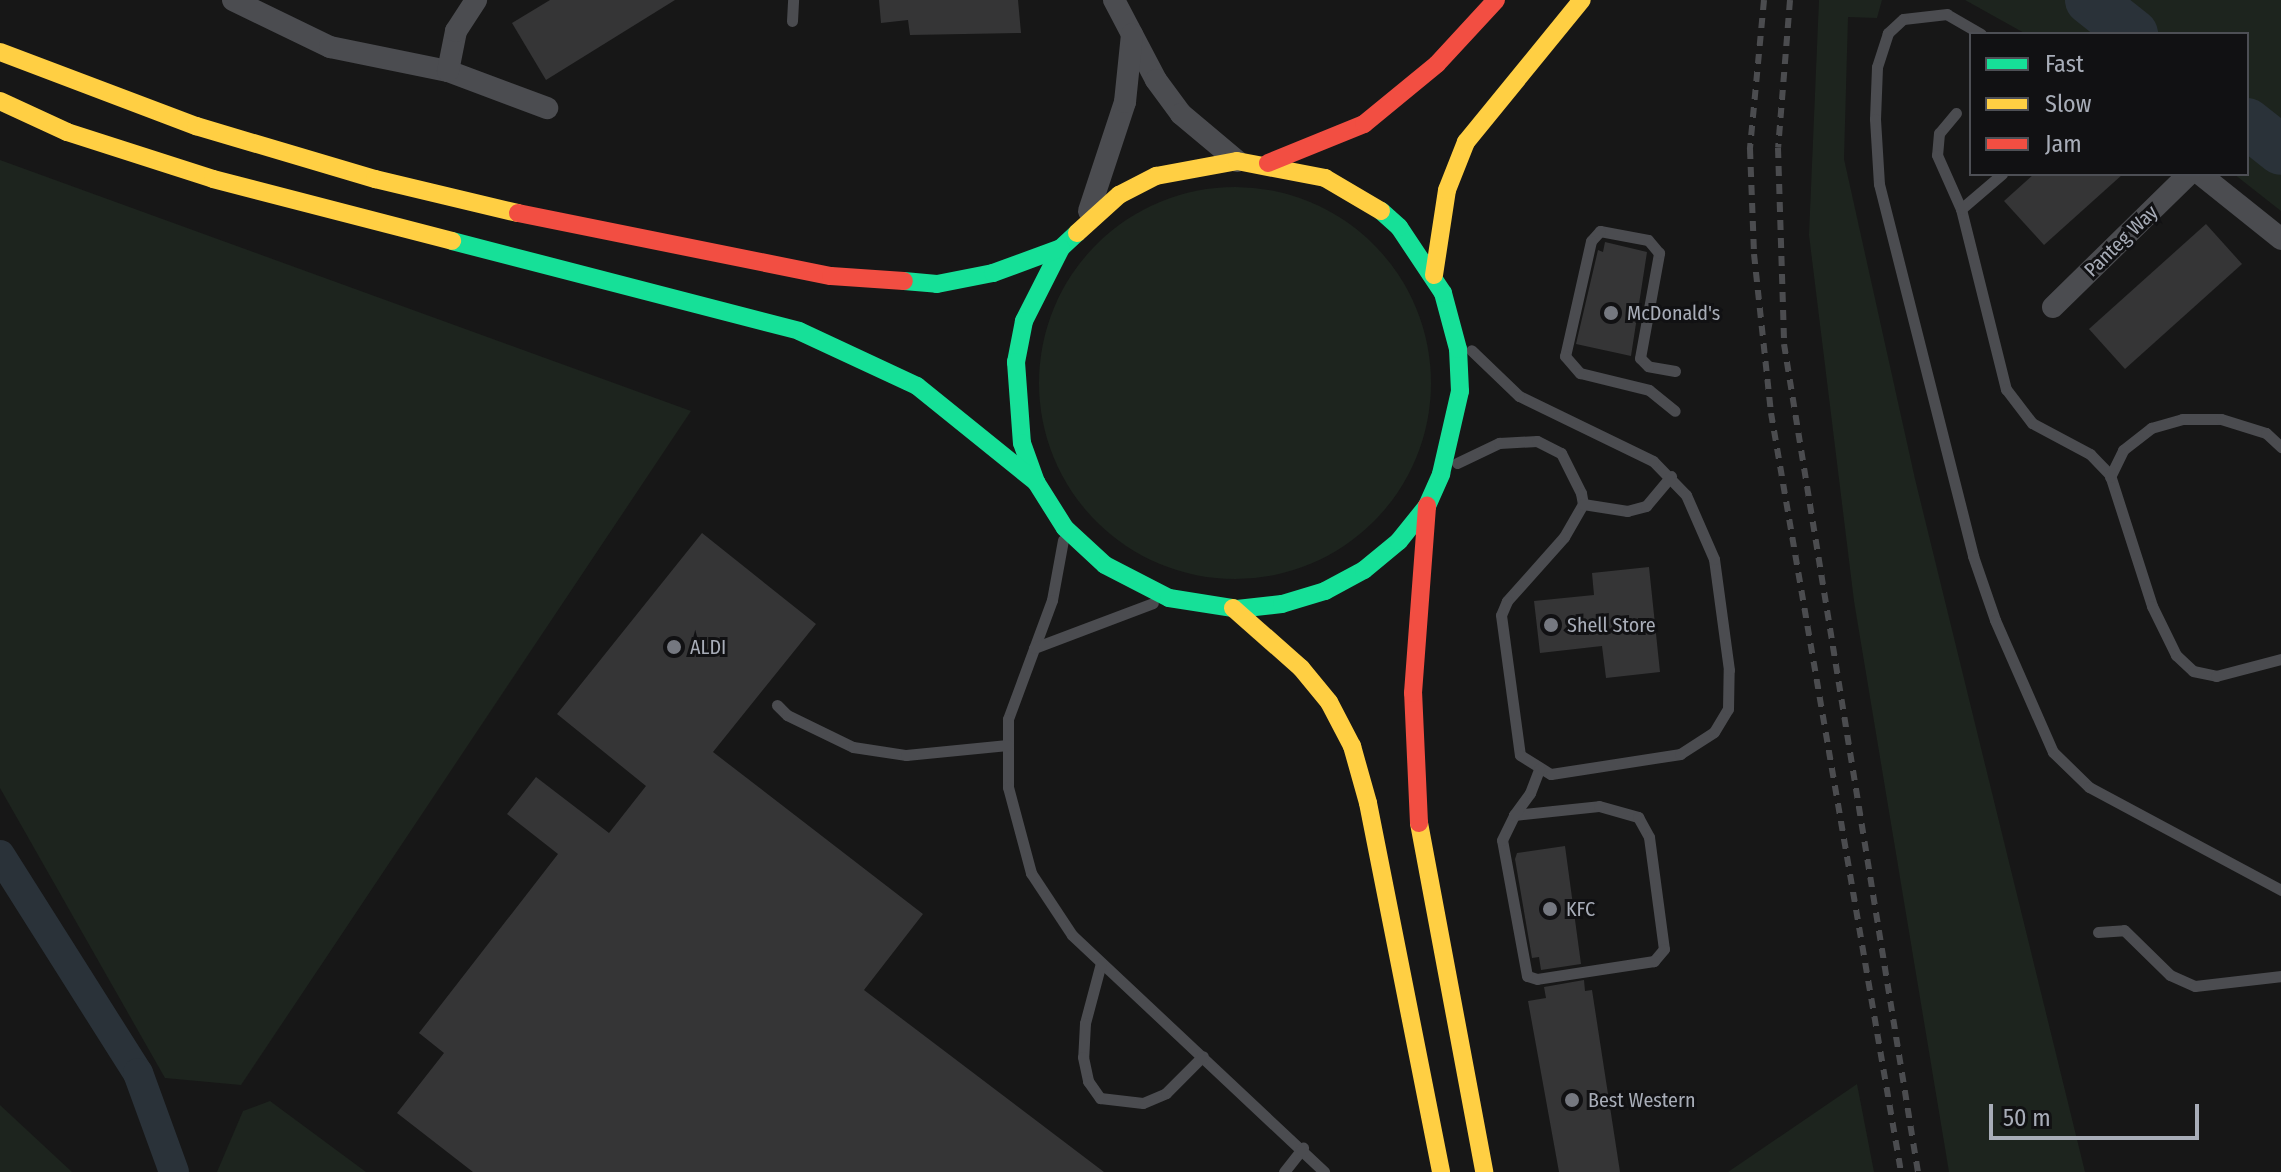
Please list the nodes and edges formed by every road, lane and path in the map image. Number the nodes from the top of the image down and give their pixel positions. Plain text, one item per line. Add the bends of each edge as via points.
1 (233, 0) edge
2 (476, 0) edge
3 (793, 0) edge
4 (1114, 0) edge
5 (1496, 0) edge
6 (1582, 0) edge
7 (792, 21) dead end
8 (1978, 32) edge
9 (1132, 34) junction
10 (0, 52) edge
11 (448, 71) junction
12 (0, 101) edge
13 (547, 108) dead end
14 (1956, 113) dead end
15 (1237, 161) junction
16 (1268, 163) junction
17 (2000, 176) edge
18 (2187, 176) edge
19 (2202, 176) edge
20 (1961, 209) junction
21 (1086, 221) junction
22 (2281, 239) edge
23 (1061, 248) junction
24 (1434, 275) junction
25 (2053, 307) dead end
26 (1454, 327) junction
27 (1675, 371) dead end
28 (1675, 411) dead end
29 (2281, 447) edge
30 (1441, 474) junction
31 (1671, 476) junction
32 (2110, 477) junction
33 (1036, 482) junction
34 (1583, 504) junction
35 (1427, 506) junction
36 (1065, 528) junction
37 (1169, 598) junction
38 (1237, 609) junction
39 (1034, 648) junction
40 (2281, 659) edge
41 (777, 705) dead end
42 (1008, 745) junction
43 (1539, 769) junction
44 (1514, 815) junction
45 (2281, 890) edge
46 (2098, 932) dead end
47 (1101, 963) junction
48 (2281, 976) edge
49 (1203, 1056) junction
50 (1303, 1148) junction
51 (1284, 1172) edge
52 (1324, 1172) edge
53 (1441, 1172) edge
54 (1484, 1172) edge

1 - 11 street via 330,47
2 - 11 street via 456,31
3 - 7 lane
4 - 9 street
5 - 16 main road via 1437,64 1364,124
6 - 24 main road via 1466,142 1447,190
8 - 45 lane via 1947,14 1903,19 1888,33 1877,67 1875,119 1879,184 1973,556 1991,608 2024,695 2053,752 2089,787
9 - 15 street via 1181,114
9 - 21 street via 1125,102
10 - 23 main road via 196,126 375,179 552,221 831,276 937,284 993,273
11 - 13 street
12 - 33 main road via 67,132 213,179 799,331 917,386
14 - 20 lane via 1939,133 1937,155
15 - 16 main road
15 - 21 main road via 1156,176
16 - 24 main road via 1325,178 1364,199 1399,227
17 - 20 lane
18 - 25 street, Panteg Way
19 - 22 street
20 - 32 lane via 2006,389 2032,423 2090,454
21 - 23 main road
23 - 33 main road via 1024,321 1016,362 1017,416
24 - 26 main road
26 - 30 main road via 1458,412
26 - 31 lane via 1481,362 1519,396 1641,455
27 - 28 lane via 1648,366 1640,358 1659,253 1648,240 1600,231 1591,241 1565,356 1580,373 1649,390
29 - 32 lane via 2266,433 2221,419 2182,419 2151,428 2123,450
30 - 34 lane via 1487,447 1537,441 1566,460
30 - 35 main road
31 - 34 lane via 1646,506 1627,511
31 - 43 lane via 1693,508 1714,559 1731,682 1728,709 1714,732 1680,754 1551,774
32 - 40 lane via 2152,606 2176,655 2193,671 2216,676
33 - 36 main road
34 - 43 lane via 1564,537 1507,601 1501,615 1515,742 1520,755
35 - 38 main road via 1399,541 1351,577 1282,604
35 - 54 main road via 1413,693 1420,836
36 - 37 main road via 1105,565
36 - 39 lane via 1052,600
37 - 38 main road
37 - 39 lane via 1101,618
38 - 53 main road via 1301,668 1329,702 1352,746 1368,803
39 - 42 lane via 1008,719
41 - 42 lane via 853,747 906,755
42 - 47 lane via 1008,787 1031,873 1072,935
43 - 44 lane
44 - 44 lane via 1599,806 1638,817 1649,837 1664,949 1654,961 1537,979 1527,976 1502,840
46 - 48 lane via 2124,930 2170,975 2195,986
47 - 49 lane
47 - 49 lane via 1085,1023 1083,1057 1088,1081 1100,1098 1143,1103 1166,1093
49 - 50 lane
50 - 51 lane
50 - 52 lane

